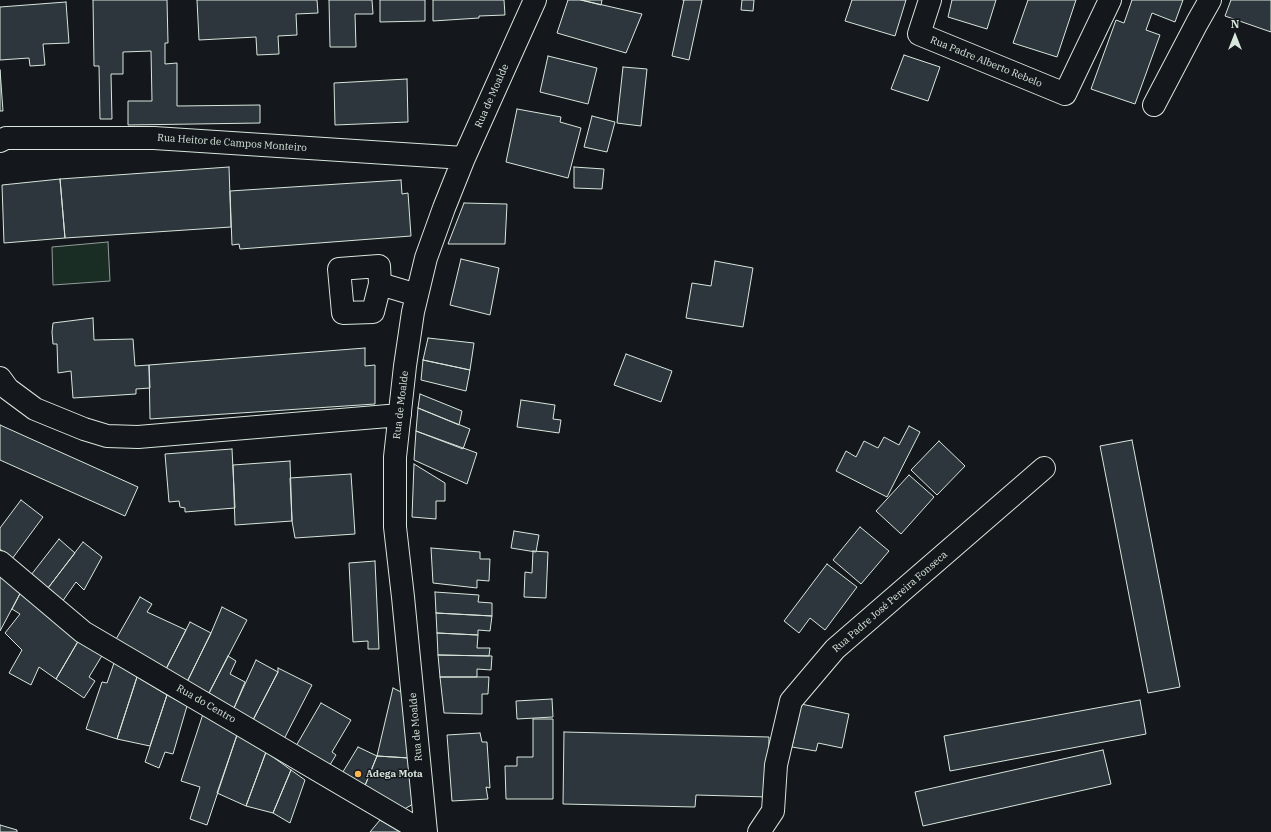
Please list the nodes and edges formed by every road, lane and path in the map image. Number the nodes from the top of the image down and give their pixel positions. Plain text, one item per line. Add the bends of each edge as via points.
1 (535, 0) edge
2 (930, 0) edge
3 (1110, 0) edge
4 (1210, 0) edge
5 (1154, 105) dead end
6 (0, 141) edge
7 (464, 158) junction
8 (380, 284) dead end
9 (417, 296) junction
10 (0, 378) edge
11 (400, 414) junction
12 (1044, 468) dead end
13 (0, 562) edge
14 (424, 832) edge
15 (759, 832) edge

1 - 7 street, Rua de Moalde
2 - 3 street, Rua Padre Alberto Rebelo via 919,34 1065,94
4 - 5 street
6 - 7 street, Rua Heitor de Campos Monteiro via 6,138 154,138
7 - 9 street, Rua de Moalde via 426,258
8 - 9 street
9 - 11 street, Rua de Moalde
10 - 11 street via 8,389 35,409 107,436 138,437
11 - 14 street, Rua de Moalde via 395,457 395,527
12 - 15 street, Rua Padre José Pereira Fonseca via 835,649 791,702 776,764 773,811
13 - 14 street, Rua do Centro via 83,632

